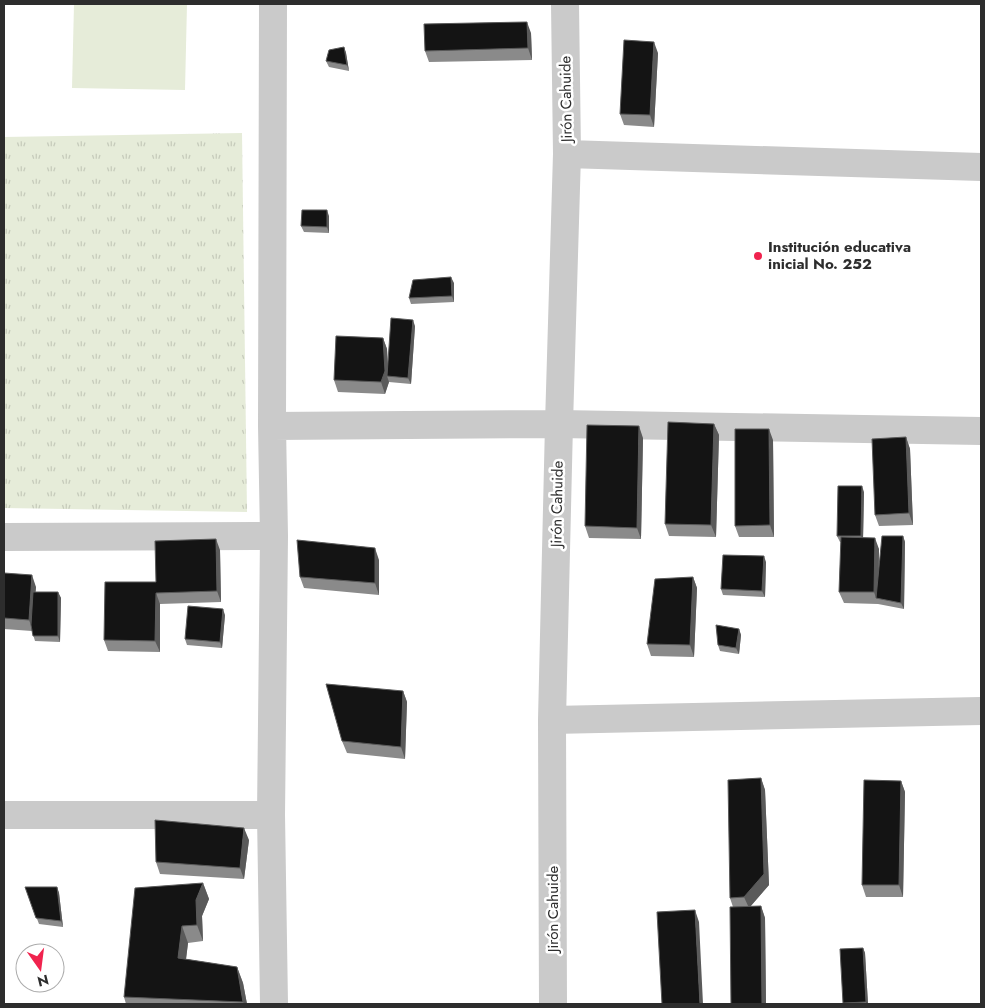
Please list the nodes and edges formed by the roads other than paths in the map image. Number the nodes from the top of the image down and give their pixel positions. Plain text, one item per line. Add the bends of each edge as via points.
1 (272, 4) edge
2 (565, 4) edge
3 (568, 154) junction
4 (981, 167) edge
5 (559, 424) junction
6 (272, 426) junction
7 (981, 431) edge
8 (274, 536) junction
9 (4, 537) edge
10 (981, 711) edge
11 (552, 720) junction
12 (272, 815) junction
13 (4, 816) edge
14 (274, 1004) edge
15 (553, 1004) edge

1 - 6 street
2 - 3 street, Jirón Cahuide
3 - 4 street
3 - 5 street, Jirón Cahuide
5 - 6 street
5 - 7 street
5 - 11 street, Jirón Cahuide
6 - 8 street
8 - 9 street
8 - 12 street
10 - 11 street
11 - 15 street, Jirón Cahuide
12 - 13 street
12 - 14 street

